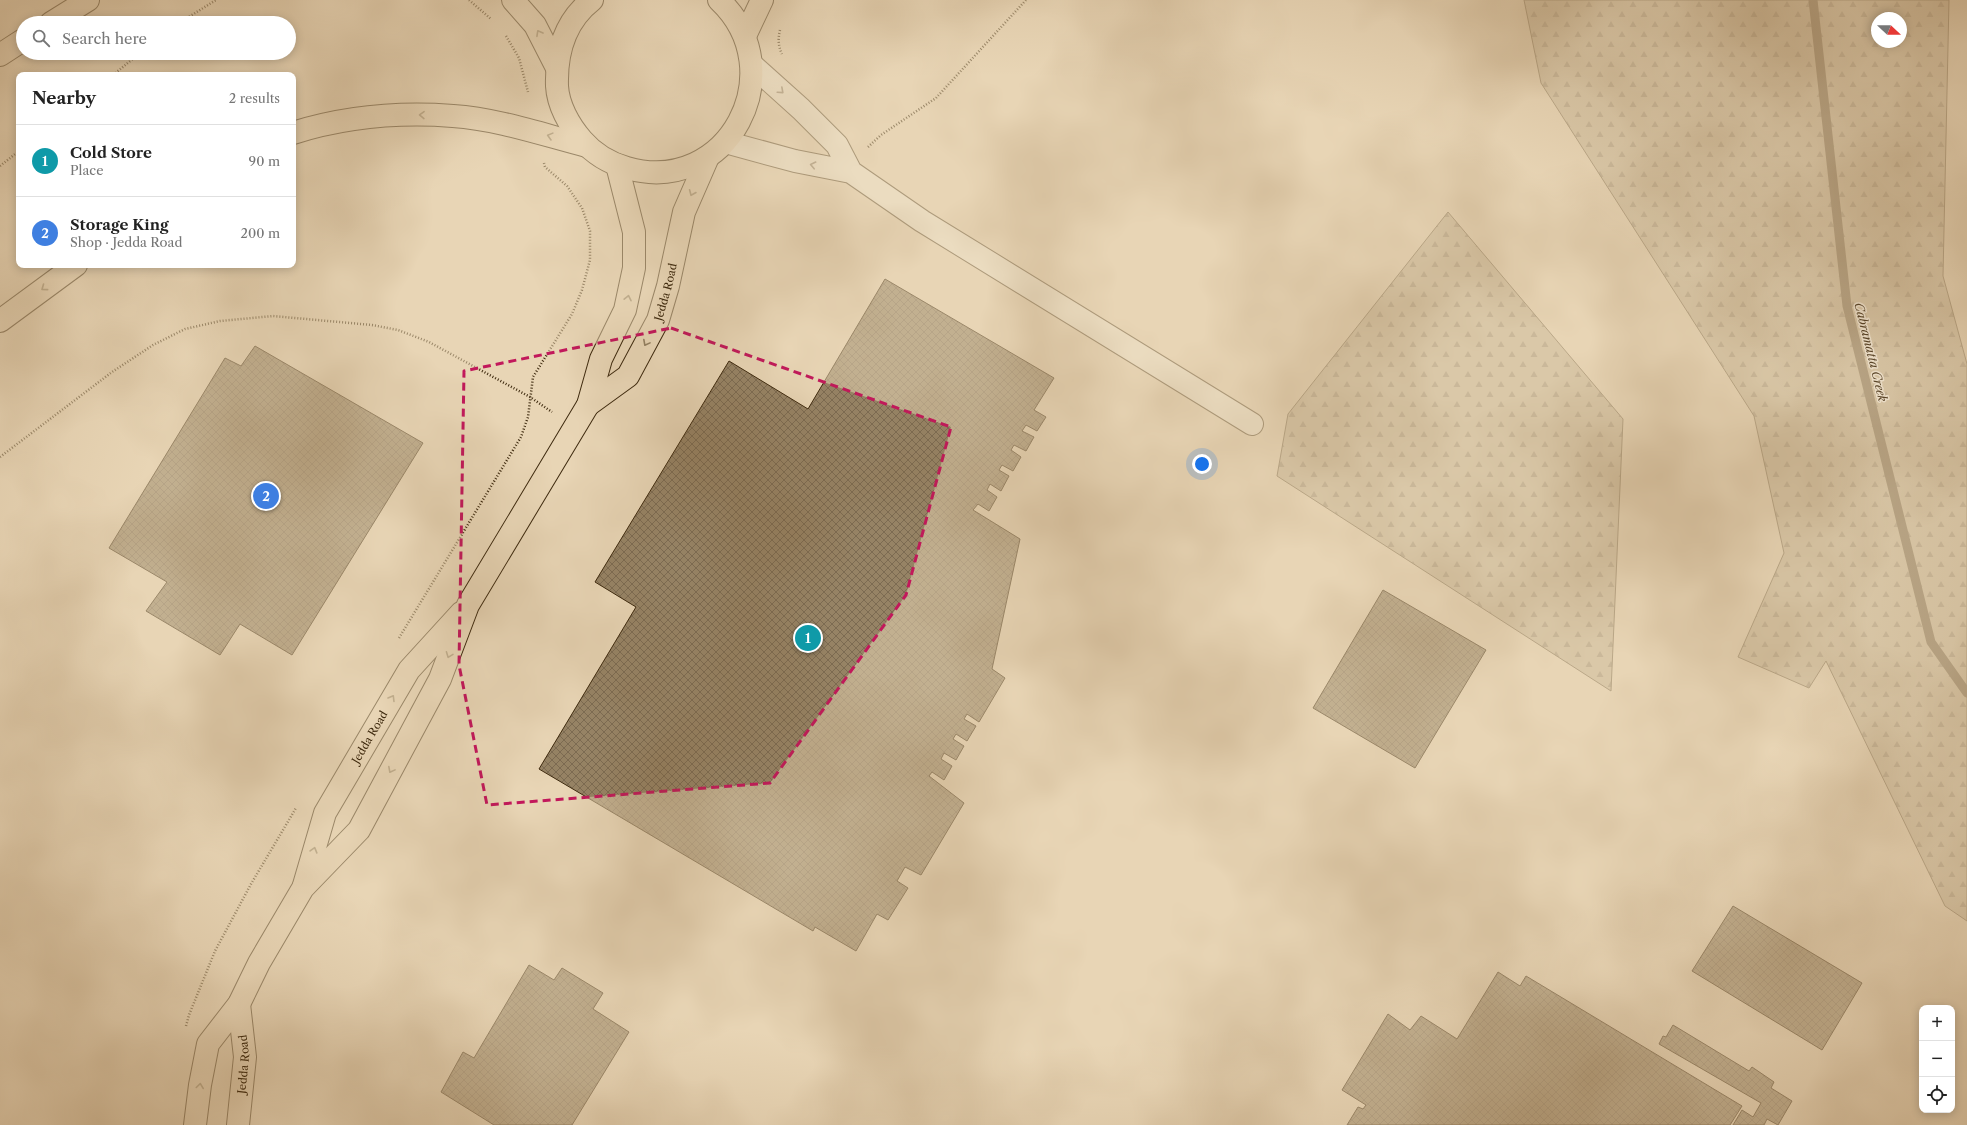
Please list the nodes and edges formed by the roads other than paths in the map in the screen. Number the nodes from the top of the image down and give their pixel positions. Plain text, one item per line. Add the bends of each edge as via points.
1 (88, 0) edge
2 (513, 0) edge
3 (592, 0) edge
4 (719, 0) edge
5 (762, 0) edge
6 (62, 16) edge
7 (745, 36) junction
8 (16, 45) edge
9 (0, 55) edge
10 (752, 65) junction
11 (557, 68) junction
12 (296, 132) edge
13 (725, 142) junction
14 (587, 146) junction
15 (708, 157) junction
16 (617, 165) junction
17 (851, 172) junction
18 (72, 268) edge
19 (0, 321) edge
20 (588, 405) junction
21 (1252, 424) dead end
22 (468, 605) junction
23 (303, 888) junction
24 (239, 1004) junction
25 (195, 1125) edge
26 (238, 1125) edge

1 - 6 main road
11 -> 2 main road via 536,25
3 - 11 main road via 582,8 564,36
4 - 7 main road via 735,17
5 - 7 main road
7 - 10 main road
8 - 9 main road
10 - 13 main road via 752,86 747,107 738,126
10 -> 17 lane via 801,108 837,145
11 - 14 main road via 557,89 563,110 573,130
14 -> 12 main road via 494,122 454,116 407,115 359,119
13 - 15 main road
17 -> 13 lane via 796,161
14 - 16 main road
15 - 16 main road via 687,168 663,172 640,172
15 -> 20 main road, Jedda Road via 684,212 658,320 628,376
20 -> 16 main road, Jedda Road via 601,359 625,310 634,268 634,232
17 - 21 lane via 922,221
18 -> 19 main road
20 - 22 main road, Jedda Road
22 -> 23 main road, Jedda Road via 440,679 359,830
23 -> 22 main road, Jedda Road via 325,813 409,670
23 - 24 main road, Jedda Road via 259,963
25 -> 24 main road, Jedda Road via 208,1044
24 - 26 main road, Jedda Road via 245,1057

